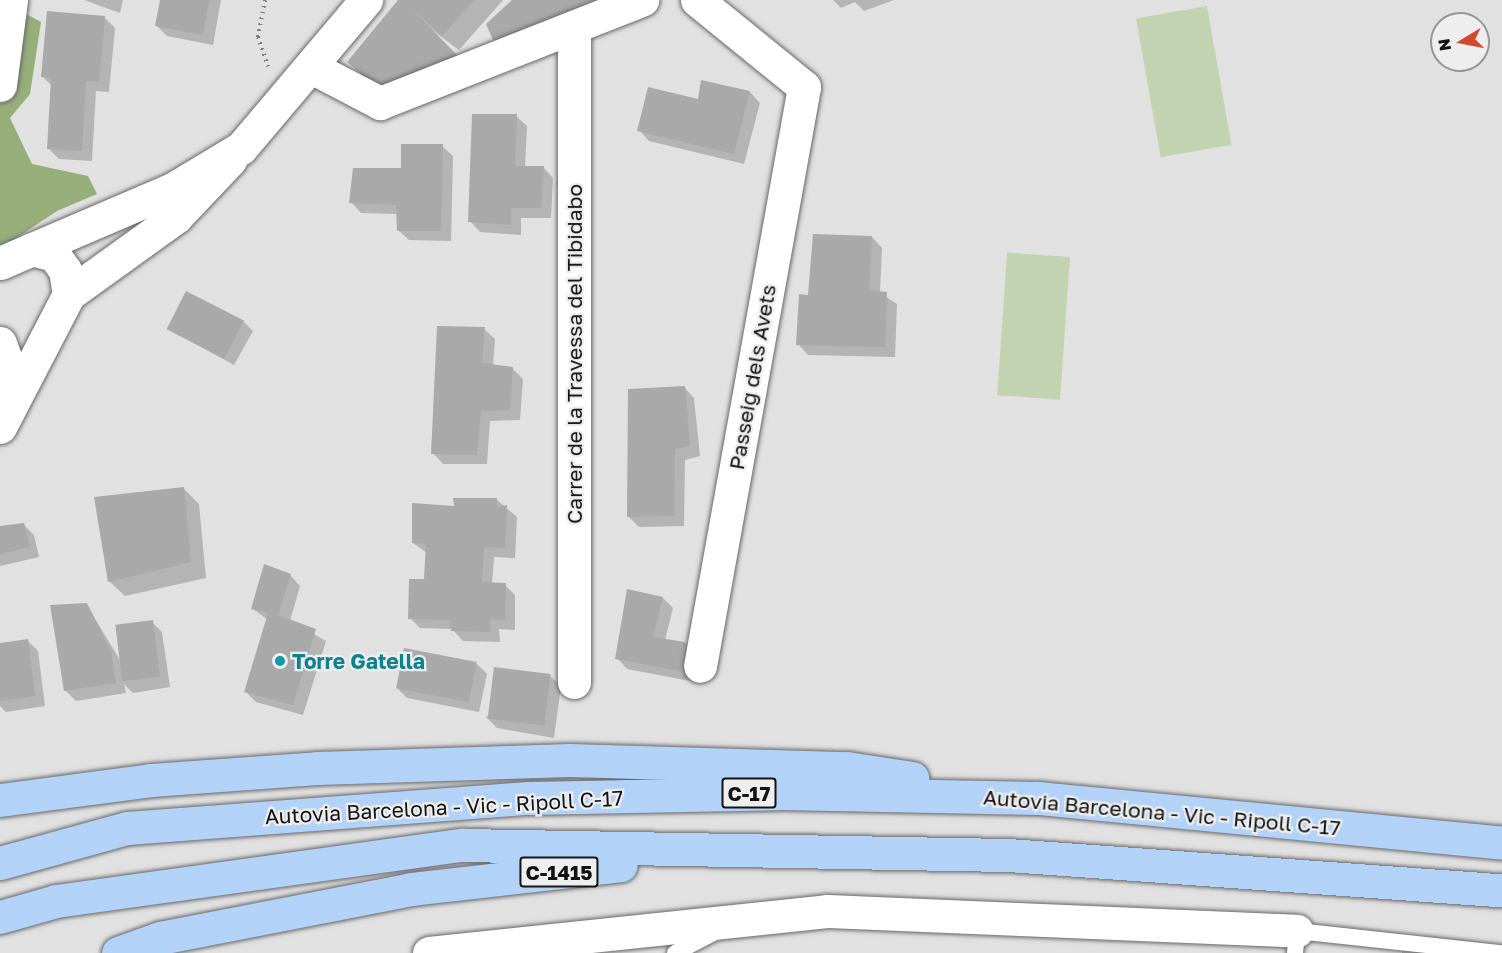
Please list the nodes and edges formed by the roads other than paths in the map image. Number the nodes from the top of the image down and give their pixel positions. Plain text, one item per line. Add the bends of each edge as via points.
1 (10, 0) edge
2 (366, 0) edge
3 (642, 0) edge
4 (697, 0) edge
5 (574, 27) junction
6 (313, 68) junction
7 (0, 85) edge
8 (241, 148) junction
9 (32, 249) junction
10 (0, 263) edge
11 (69, 294) junction
12 (0, 343) edge
13 (1, 425) edge
14 (699, 666) dead end
15 (574, 682) dead end
16 (1038, 798) junction
17 (0, 800) edge
18 (1502, 843) edge
19 (1008, 855) junction
20 (0, 863) edge
21 (1502, 890) edge
22 (0, 917) edge
23 (732, 923) junction
24 (1296, 942) edge
25 (118, 953) edge
26 (429, 953) edge
27 (675, 953) edge
28 (1501, 953) edge

1 - 7 street
2 - 6 street
3 - 5 street
4 - 14 street, Passeig dels Avets via 804,87
5 - 6 street via 380,103
5 - 15 street, Carrer de la Travessa del Tibidabo
6 - 8 street
8 - 9 street via 173,189
8 - 11 street via 176,217
9 - 10 street
9 - 11 street via 54,255 65,270
11 - 13 street
12 - 13 street via 14,382
16 - 17 highway via 847,768 570,760 317,768 152,780
16 - 18 highway, Autovia Barcelona - Vic - Ripoll C-17 / C-17
16 - 20 highway, Autovia Barcelona - Vic - Ripoll C-17 / C-17 via 780,793 528,798 127,828
19 - 21 highway, Autovia Barcelona - Vic - Ripoll C-17
19 - 22 highway, Autovia Barcelona - Vic - Ripoll C-17 via 462,845 56,901
19 - 25 highway, C-1415 via 629,864 411,889 160,938
23 - 24 street via 826,911
23 - 26 street
23 - 27 lane
24 - 28 lane

